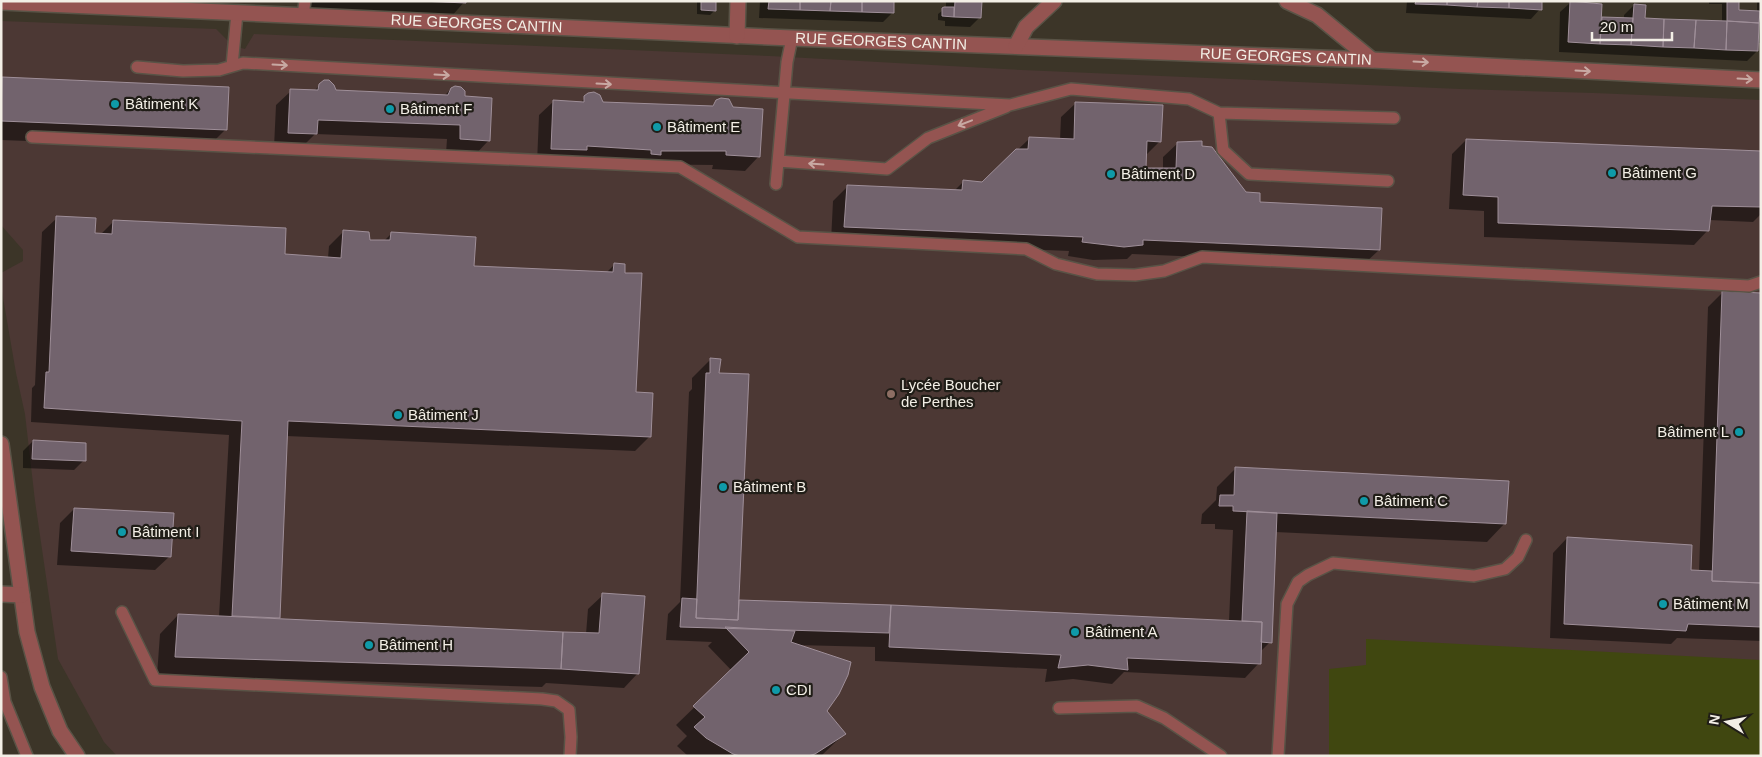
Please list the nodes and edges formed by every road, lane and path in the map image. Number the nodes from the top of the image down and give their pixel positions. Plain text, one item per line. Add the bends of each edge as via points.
1 (738, 1) edge
2 (1054, 1) edge
3 (1287, 1) edge
4 (1, 2) edge
5 (304, 8) edge
6 (237, 13) junction
7 (737, 36) junction
8 (792, 38) junction
9 (1016, 46) junction
10 (1372, 60) junction
11 (232, 66) junction
12 (137, 67) dead end
13 (1761, 80) edge
14 (785, 94) junction
15 (1010, 105) junction
16 (1220, 114) junction
17 (1394, 118) dead end
18 (32, 137) dead end
19 (778, 161) junction
20 (1388, 181) dead end
21 (776, 184) dead end
22 (1761, 282) edge
23 (1, 444) edge
24 (3, 471) edge
25 (1526, 540) dead end
26 (1, 594) edge
27 (22, 595) junction
28 (122, 612) dead end
29 (1, 677) edge
30 (5, 708) edge
31 (1059, 708) dead end
32 (27, 756) edge
33 (78, 756) edge
34 (570, 756) edge
35 (1221, 756) edge
36 (1278, 756) edge

1 - 7 street
2 - 9 street via 1026,27
3 - 10 street via 1317,15
4 - 6 street, RUE GEORGES CANTIN
5 - 6 street, RUE GEORGES CANTIN
5 - 7 street, RUE GEORGES CANTIN
6 - 11 lane
7 - 8 street, RUE GEORGES CANTIN
8 - 9 street, RUE GEORGES CANTIN
8 - 14 lane
9 - 10 street, RUE GEORGES CANTIN
10 -> 13 street, RUE GEORGES CANTIN
11 - 12 lane via 219,70 183,71
11 -> 14 lane via 242,63
14 - 15 lane
14 - 19 lane
15 - 16 lane via 1071,89 1189,98
15 -> 19 lane via 928,138 887,169
16 - 17 lane
16 - 20 lane via 1224,150 1249,174
18 - 22 lane via 680,167 798,237 1026,250 1056,264 1098,274 1135,275 1164,271 1202,257 1749,286
19 - 21 lane
23 - 24 street
24 - 27 street
25 - 36 lane via 1518,557 1505,569 1474,576 1334,564 1298,582 1287,604
26 - 27 street
27 - 33 street via 27,632 42,687 60,731
28 - 34 lane via 155,680 542,698 556,701 569,710
29 - 30 lane
30 - 32 lane
31 - 35 lane via 1137,706 1164,718

